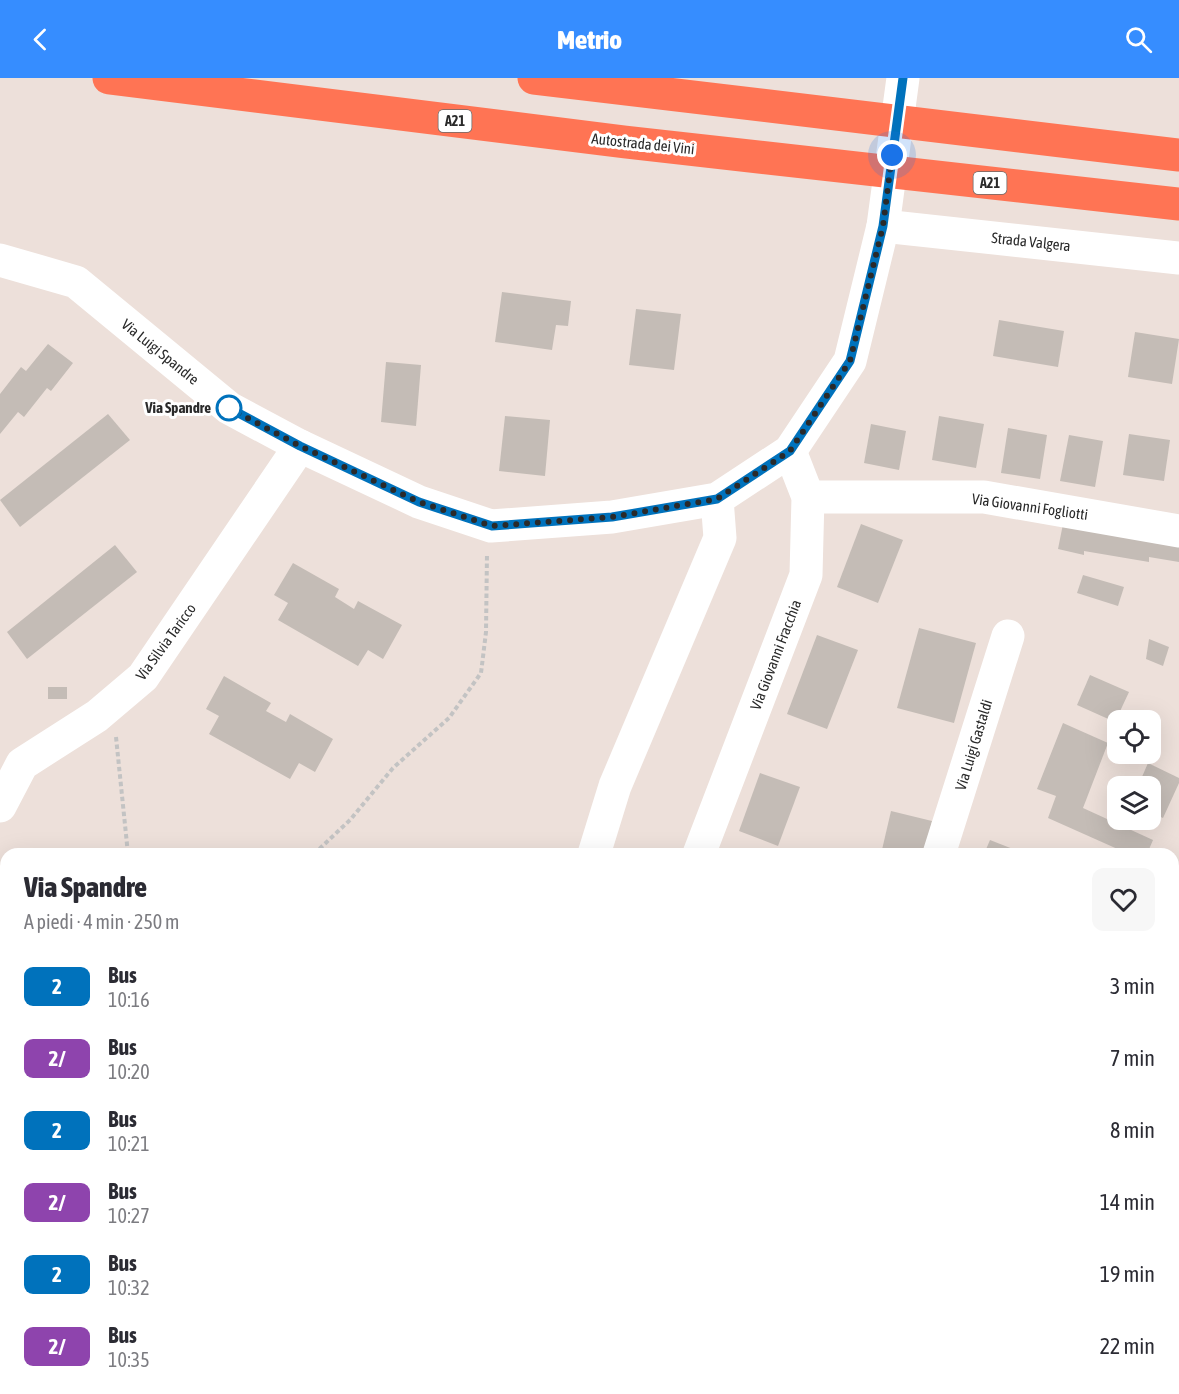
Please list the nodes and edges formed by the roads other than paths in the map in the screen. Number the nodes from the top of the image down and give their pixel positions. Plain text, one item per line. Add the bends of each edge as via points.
1 (109, 78) edge
2 (534, 78) edge
3 (903, 78) edge
4 (1179, 155) edge
5 (1179, 204) edge
6 (883, 226) junction
7 (1179, 258) edge
8 (0, 260) edge
9 (300, 446) junction
10 (790, 451) junction
11 (808, 497) junction
12 (717, 499) junction
13 (1179, 531) edge
14 (1008, 636) dead end
15 (0, 806) edge
16 (596, 848) edge
17 (701, 848) edge
18 (941, 848) edge

1 - 5 highway, Autostrada dei Vini / A21 via 613,141
2 - 4 highway
3 - 6 street
6 - 7 street, Strada Valgera
6 - 10 street via 850,361
8 - 9 street, Via Luigi Spandre via 76,282 229,408
9 - 12 street, Via Luigi Spandre via 419,502 492,526 612,517
9 - 15 street, Via Silvia Taricco via 143,677 97,716 22,765
10 - 11 street, Via Giovanni Fracchia
10 - 12 street, Via Luigi Spandre
11 - 13 street, Via Giovanni Fogliotti via 984,497
11 - 17 street, Via Giovanni Fracchia via 806,575
12 - 16 street via 720,538 615,786
14 - 18 street, Via Luigi Gastaldi

